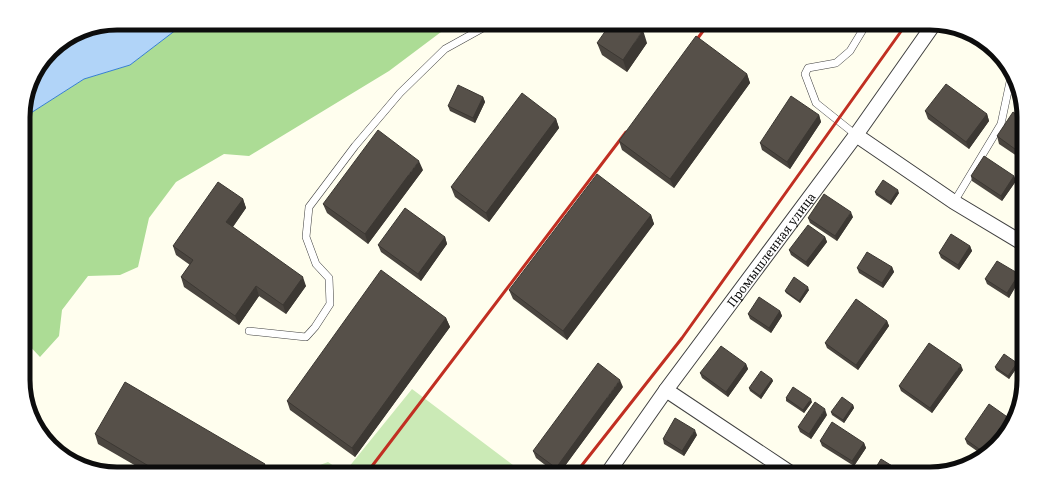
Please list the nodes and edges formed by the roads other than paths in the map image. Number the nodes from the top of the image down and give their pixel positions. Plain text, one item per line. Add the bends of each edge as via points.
1 (480, 30) edge
2 (863, 30) edge
3 (930, 30) edge
4 (1010, 84) edge
5 (1009, 88) junction
6 (1012, 91) edge
7 (856, 135) junction
8 (954, 202) junction
9 (1017, 240) edge
10 (249, 331) dead end
11 (666, 390) junction
12 (612, 467) edge
13 (782, 467) edge

1 - 10 lane via 445,50 400,93 355,146 309,207 306,237 316,264 329,278 330,304 315,327 306,336
2 - 7 lane via 850,51 836,63 808,68 805,74 816,103
3 - 7 street, Промышленная улица
4 - 5 lane
5 - 6 lane
5 - 8 lane via 1001,124
7 - 8 street
7 - 11 street, Промышленная улица
8 - 9 street
11 - 12 street, Промышленная улица
11 - 13 street

